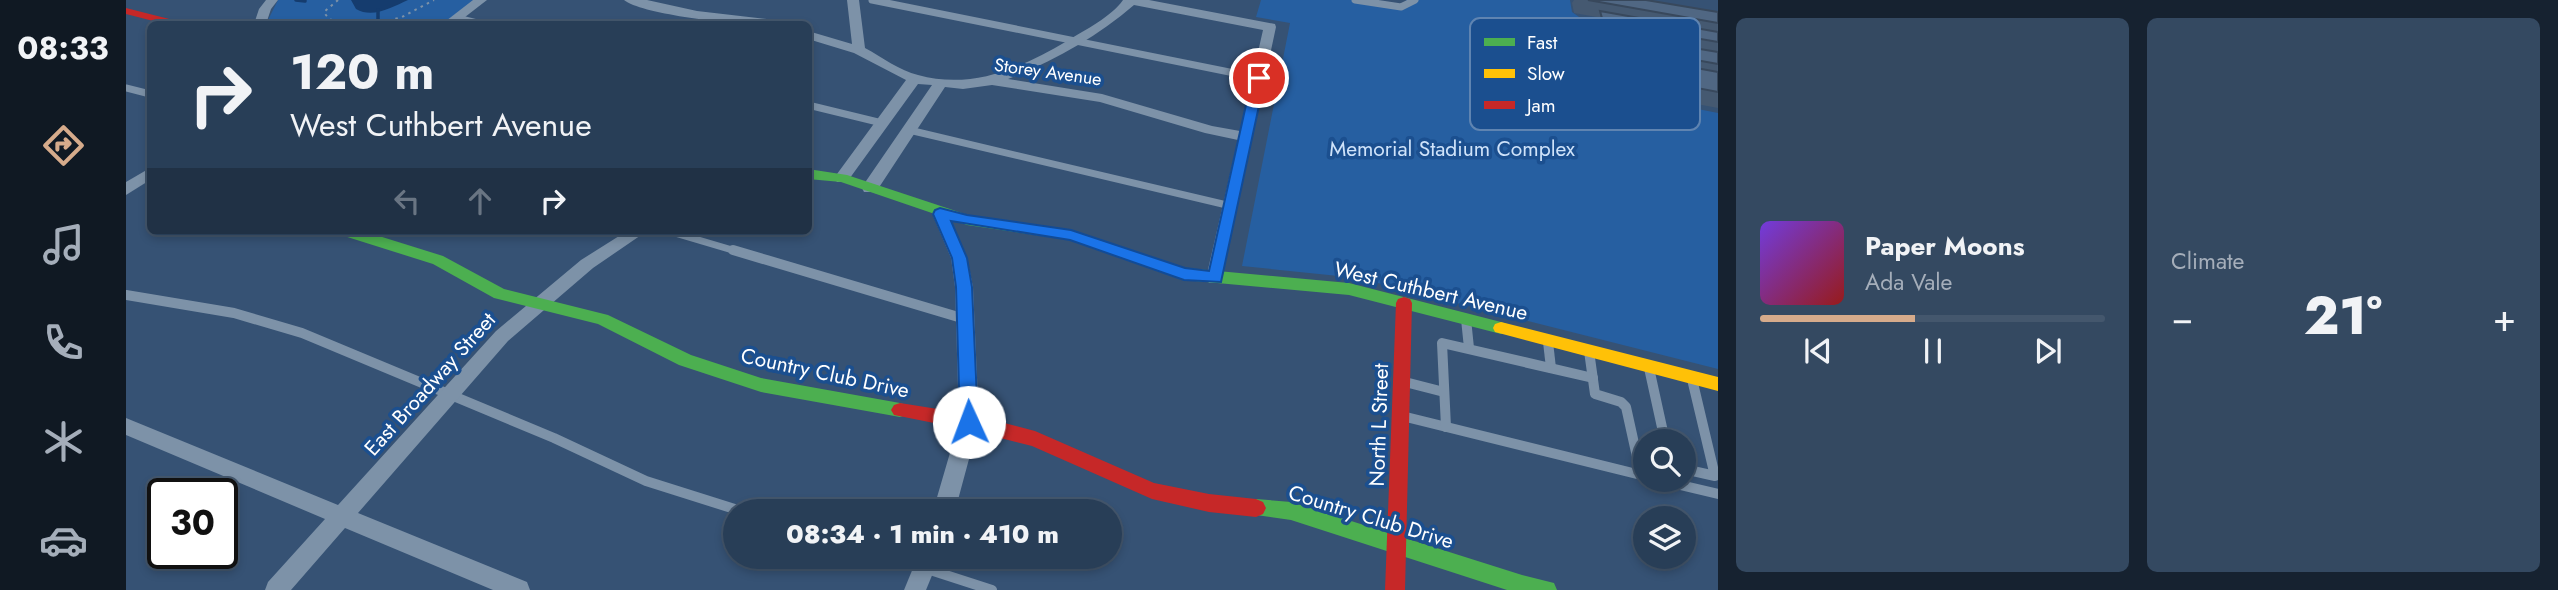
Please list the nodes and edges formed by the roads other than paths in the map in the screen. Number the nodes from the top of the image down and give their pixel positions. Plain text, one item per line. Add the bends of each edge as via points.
1 (272, 0) edge
2 (481, 0) edge
3 (630, 0) edge
4 (853, 0) edge
5 (872, 0) edge
6 (1131, 0) edge
7 (1355, 0) edge
8 (1415, 0) edge
9 (126, 11) edge
10 (165, 21) edge
11 (261, 21) edge
12 (453, 21) edge
13 (750, 21) edge
14 (812, 35) edge
15 (1074, 42) junction
16 (859, 50) junction
17 (1259, 78) junction
18 (915, 79) junction
19 (992, 81) junction
20 (940, 84) junction
21 (126, 88) edge
22 (147, 93) edge
23 (812, 106) edge
24 (882, 123) junction
25 (909, 130) junction
26 (1246, 137) junction
27 (812, 174) edge
28 (842, 178) junction
29 (870, 188) junction
30 (1231, 206) junction
31 (940, 214) junction
32 (359, 235) edge
33 (633, 235) edge
34 (682, 235) edge
35 (1215, 278) junction
36 (126, 295) edge
37 (1404, 303) junction
38 (539, 304) junction
39 (965, 319) junction
40 (1466, 319) junction
41 (1548, 340) junction
42 (1468, 348) junction
43 (1588, 351) junction
44 (1649, 366) junction
45 (1551, 368) junction
46 (1692, 377) junction
47 (1593, 378) junction
48 (1401, 381) junction
49 (1718, 384) edge
50 (1444, 392) junction
51 (450, 394) junction
52 (1401, 415) junction
53 (969, 422) junction
54 (1446, 427) junction
55 (1662, 429) edge
56 (129, 432) edge
57 (1633, 435) edge
58 (1696, 472) edge
59 (1633, 474) edge
60 (1696, 488) edge
61 (1718, 494) edge
62 (947, 499) edge
63 (723, 505) edge
64 (342, 517) junction
65 (1397, 544) junction
66 (923, 569) edge
67 (942, 569) edge
68 (276, 590) edge
69 (519, 590) edge
70 (915, 590) edge
71 (992, 590) edge
72 (1395, 590) edge
73 (1547, 590) edge

1 - 11 street
2 - 12 street
3 - 13 street
4 - 16 street
5 - 15 lane via 991,21
6 - 15 street
6 - 17 street via 1270,27
7 - 8 lane via 1401,7
9 - 10 street
14 - 16 street, Storey Avenue
15 - 17 lane
15 - 19 street
16 - 18 street, Storey Avenue
17 - 26 street
18 - 20 street, Storey Avenue
18 - 24 street
19 - 20 street, Storey Avenue
19 - 26 street, Storey Avenue via 1102,98
20 - 25 street
21 - 22 lane
23 - 24 lane
24 - 25 street
24 - 28 street
25 - 29 street
25 - 30 lane
26 - 30 street
27 - 28 street, West Cuthbert Avenue
28 - 29 street, West Cuthbert Avenue
29 - 31 street, West Cuthbert Avenue
30 - 35 street
31 - 35 street, West Cuthbert Avenue via 1071,235 1184,274
31 - 39 street via 959,258
32 - 38 street, Country Club Drive via 438,260 500,294
33 - 38 street, East Broadway Street via 587,264
34 - 39 lane
35 - 37 street, West Cuthbert Avenue via 1349,289
36 - 51 lane via 233,313 302,333
37 - 40 street, West Cuthbert Avenue
37 - 48 street, North L Street
38 - 51 street, East Broadway Street via 502,336
38 - 53 street, Country Club Drive via 601,319 685,360 761,385
39 - 53 street
40 - 41 street, West Cuthbert Avenue
40 - 42 lane
41 - 43 street, West Cuthbert Avenue
41 - 45 lane
42 - 45 lane
42 - 50 lane via 1441,345
43 - 44 street, West Cuthbert Avenue
43 - 47 lane
44 - 46 street, West Cuthbert Avenue
44 - 55 lane
45 - 47 lane
46 - 49 street, West Cuthbert Avenue
46 - 58 lane via 1715,476
47 - 57 lane via 1595,394 1626,407
48 - 50 lane
48 - 52 street, North L Street
50 - 54 lane
51 - 63 lane via 646,481
51 - 64 street, East Broadway Street
52 - 54 lane
52 - 65 street, North L Street
53 - 62 street
53 - 65 street, Country Club Drive via 1035,439 1152,491 1209,503 1291,511
54 - 59 lane
56 - 64 street
60 - 61 lane
64 - 68 street, East Broadway Street
64 - 69 street
65 - 72 street, North L Street
65 - 73 street, Country Club Drive
66 - 70 street
67 - 71 lane

